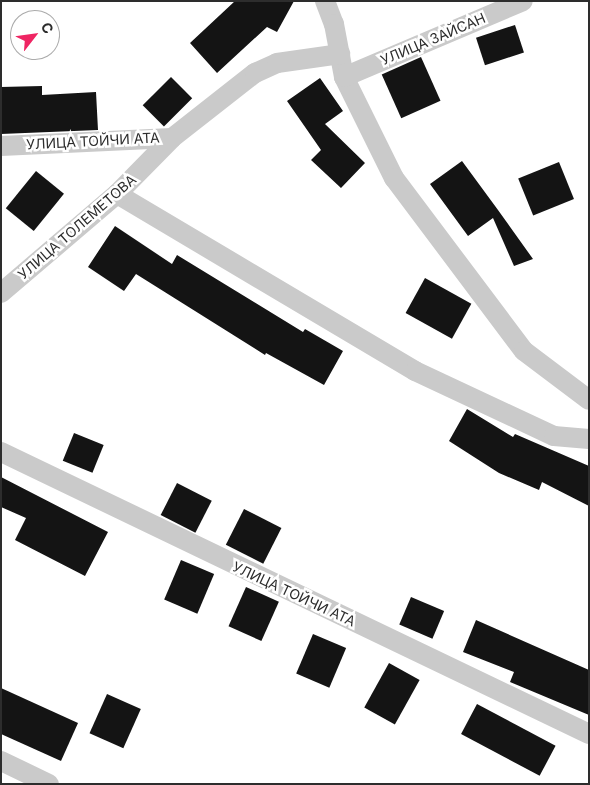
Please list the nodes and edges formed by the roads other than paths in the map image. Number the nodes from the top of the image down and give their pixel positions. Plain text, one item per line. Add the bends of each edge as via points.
1 (325, 1) edge
2 (523, 1) edge
3 (340, 54) junction
4 (344, 77) junction
5 (172, 138) junction
6 (1, 146) edge
7 (117, 194) junction
8 (1, 292) edge
9 (589, 400) edge
10 (589, 439) edge
11 (1, 452) edge
12 (589, 734) edge
13 (1, 761) edge
14 (49, 784) edge

1 - 3 street
2 - 4 street, УЛИЦА ЗАЙСАН
3 - 4 street
3 - 5 street, УЛИЦА ТОЙЧИ АТА via 276,63 256,72
4 - 9 street via 394,178 524,351
5 - 6 street, УЛИЦА ТОЙЧИ АТА
5 - 7 street, УЛИЦА ТОЛЕМЕТОВА
7 - 8 street, УЛИЦА ТОЛЕМЕТОВА
7 - 10 street via 415,371 554,436
11 - 12 street, УЛИЦА ТОЙЧИ АТА
13 - 14 street

